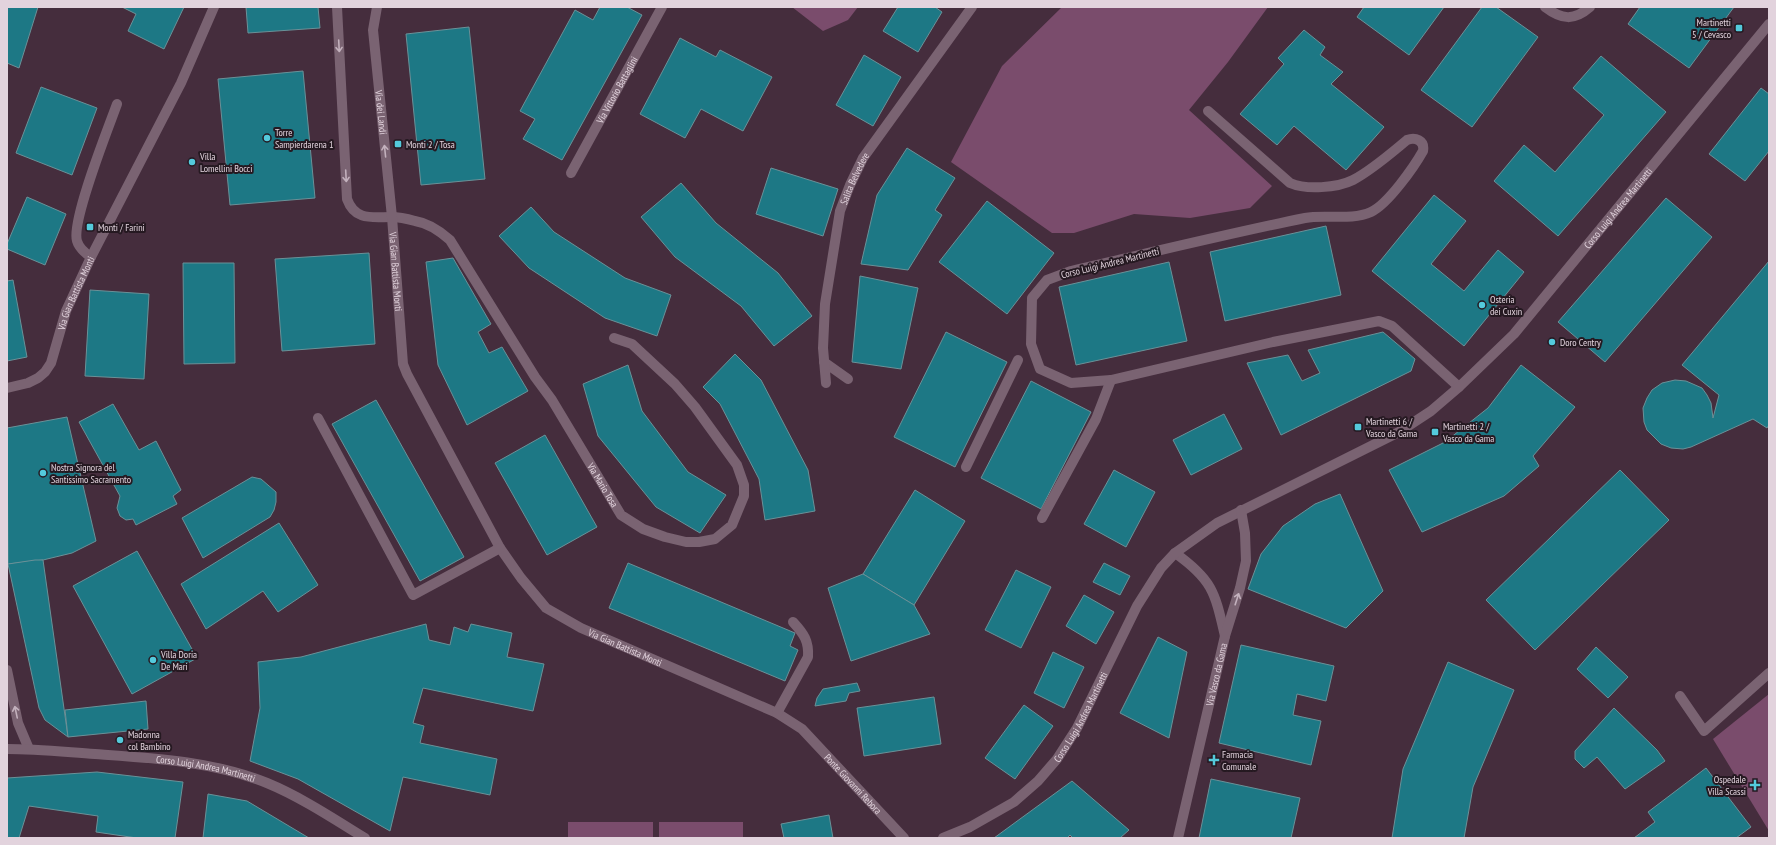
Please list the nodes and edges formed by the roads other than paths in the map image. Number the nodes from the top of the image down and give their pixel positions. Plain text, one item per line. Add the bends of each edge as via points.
1 (214, 7) edge
2 (337, 7) edge
3 (377, 7) edge
4 (662, 7) edge
5 (972, 7) edge
6 (1545, 7) edge
7 (1590, 7) edge
8 (1769, 24) edge
9 (117, 104) dead end
10 (1208, 111) dead end
11 (571, 173) dead end
12 (392, 217) junction
13 (91, 257) junction
14 (614, 338) dead end
15 (1018, 360) dead end
16 (824, 362) junction
17 (848, 379) dead end
18 (1112, 380) junction
19 (826, 383) dead end
20 (1460, 387) junction
21 (7, 388) edge
22 (318, 418) dead end
23 (966, 467) dead end
24 (1241, 510) junction
25 (1042, 518) dead end
26 (500, 548) junction
27 (1175, 553) junction
28 (793, 622) dead end
29 (1225, 636) junction
30 (7, 670) edge
31 (1769, 673) edge
32 (1680, 696) dead end
33 (777, 713) junction
34 (802, 729) joint
35 (7, 749) edge
36 (30, 749) junction
37 (365, 838) edge
38 (904, 838) edge
39 (943, 838) edge
40 (1178, 838) edge

1 - 13 street, Via Gian Battista Monti via 181,83
2 -> 12 street via 347,199 350,206 362,216 373,219
12 -> 3 street, Via dei Landi via 373,30
4 - 11 street, Via Vittorio Battaglini
5 - 16 street, Salita Belvedere via 863,158 850,185 840,211 825,304
6 - 7 street via 1555,14 1570,18
8 - 20 street, Corso Luigi Andrea Martinetti via 1514,334
9 - 13 street via 76,226 77,241 82,251
10 - 18 street, Corso Luigi Andrea Martinetti via 1290,183 1306,188 1352,181 1407,140 1418,139 1424,146 1409,173 1371,212 1361,215 1307,218 1071,271 1047,280 1032,298 1031,344 1040,369 1071,383
12 - 14 street, Via Mario Tosa via 427,225 443,234 453,244 621,515 643,529 665,537 686,542 715,539 732,525 744,496 744,484 737,465 676,384 632,344
12 - 26 street, Via Gian Battista Monti via 401,353 407,374
13 - 21 street, Via Gian Battista Monti via 66,311 53,357 45,372 28,383
15 - 23 street
16 - 17 street
16 - 19 street, Salita Belvedere
18 - 20 street, Corso Luigi Andrea Martinetti via 1273,342 1379,321 1392,326
18 - 25 street via 1096,418
20 - 24 street, Corso Luigi Andrea Martinetti via 1431,411 1399,432
22 - 26 street via 413,594
24 - 27 street, Corso Luigi Andrea Martinetti via 1217,523
29 -> 24 street, Via Vasco da Gama via 1246,560
26 - 33 street, Via Gian Battista Monti via 536,597 546,608 562,618
27 - 29 street via 1206,580 1217,601
27 - 39 street, Corso Luigi Andrea Martinetti via 1161,568 1137,606 1077,728 1057,758 1038,781 1014,802 970,827
28 - 33 street via 804,635 809,647 808,657
29 - 40 street, Via Vasco da Gama
36 -> 30 street via 18,723
31 - 32 street via 1704,730
33 - 34 street, Via Gian Battista Monti
34 - 38 street, Ponte Giovanni Rebora
35 - 36 street, Corso Luigi Andrea Martinetti
36 - 37 street, Corso Luigi Andrea Martinetti via 133,756 219,768 269,784

